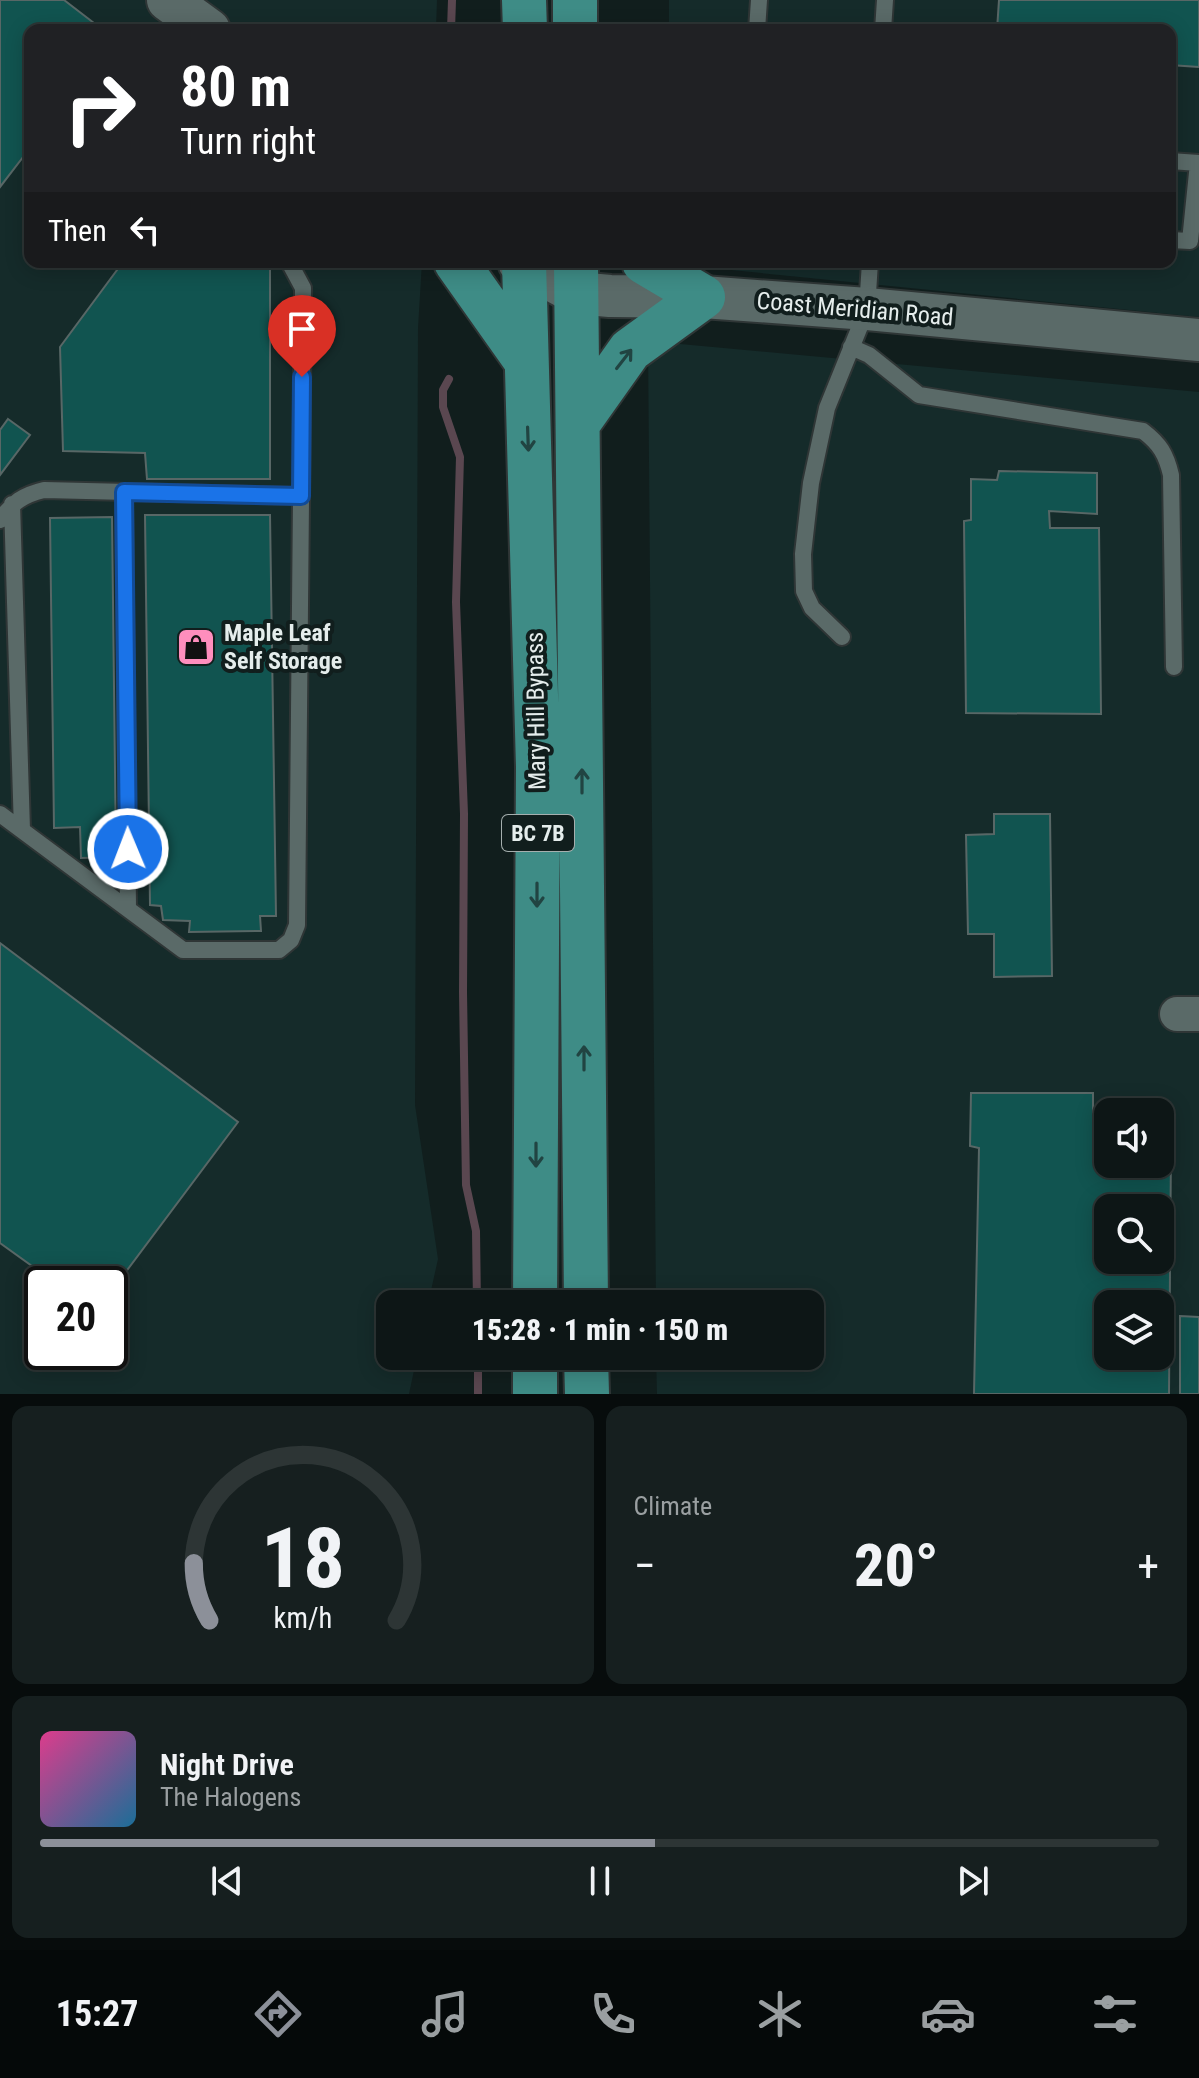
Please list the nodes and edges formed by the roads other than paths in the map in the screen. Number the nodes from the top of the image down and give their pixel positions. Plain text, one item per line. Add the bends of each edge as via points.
1 (168, 0) edge
2 (524, 0) edge
3 (575, 0) edge
4 (759, 0) edge
5 (885, 0) edge
6 (201, 24) edge
7 (525, 24) edge
8 (575, 24) edge
9 (757, 24) edge
10 (883, 24) edge
11 (1176, 161) edge
12 (1198, 163) edge
13 (1176, 240) edge
14 (292, 268) edge
15 (460, 268) edge
16 (522, 268) edge
17 (541, 268) edge
18 (654, 268) edge
19 (870, 268) edge
20 (576, 277) edge
21 (703, 297) junction
22 (867, 309) junction
23 (1199, 340) edge
24 (851, 347) junction
25 (526, 361) junction
26 (579, 422) junction
27 (124, 492) junction
28 (301, 496) junction
29 (12, 504) junction
30 (0, 520) edge
31 (842, 637) dead end
32 (1174, 667) dead end
33 (0, 814) edge
34 (22, 830) junction
35 (128, 909) junction
36 (535, 1290) edge
37 (586, 1290) edge
38 (535, 1370) edge
39 (586, 1370) edge
40 (535, 1394) edge
41 (587, 1394) edge

1 - 6 street
2 - 7 highway
3 - 8 highway
4 - 9 lane
5 - 10 lane
11 - 12 lane
12 - 13 lane via 1190,241
14 - 28 lane via 303,288
15 - 25 highway
16 - 25 highway, Mary Hill Bypass / BC 7B
17 - 20 street, Coast Meridian Road
18 - 21 highway
19 - 22 lane
20 - 21 street, Coast Meridian Road via 610,296
20 - 26 highway, Mary Hill Bypass / BC 7B
21 - 22 street, Coast Meridian Road
26 -> 21 highway via 630,350
22 - 23 street, Coast Meridian Road
22 - 24 lane
24 - 31 lane via 827,408 803,554 804,591 812,608
24 - 32 lane via 919,395 1143,431 1155,440 1165,451 1171,475
25 -> 36 highway, Mary Hill Bypass / BC 7B via 538,767
37 -> 26 highway, Mary Hill Bypass / BC 7B
27 - 28 lane
27 - 29 lane via 44,490
27 - 35 lane
28 - 35 lane via 297,925 291,940 279,950 183,950
29 - 30 lane
29 - 34 lane
33 - 34 lane
34 - 35 lane
38 - 40 highway
39 - 41 highway

